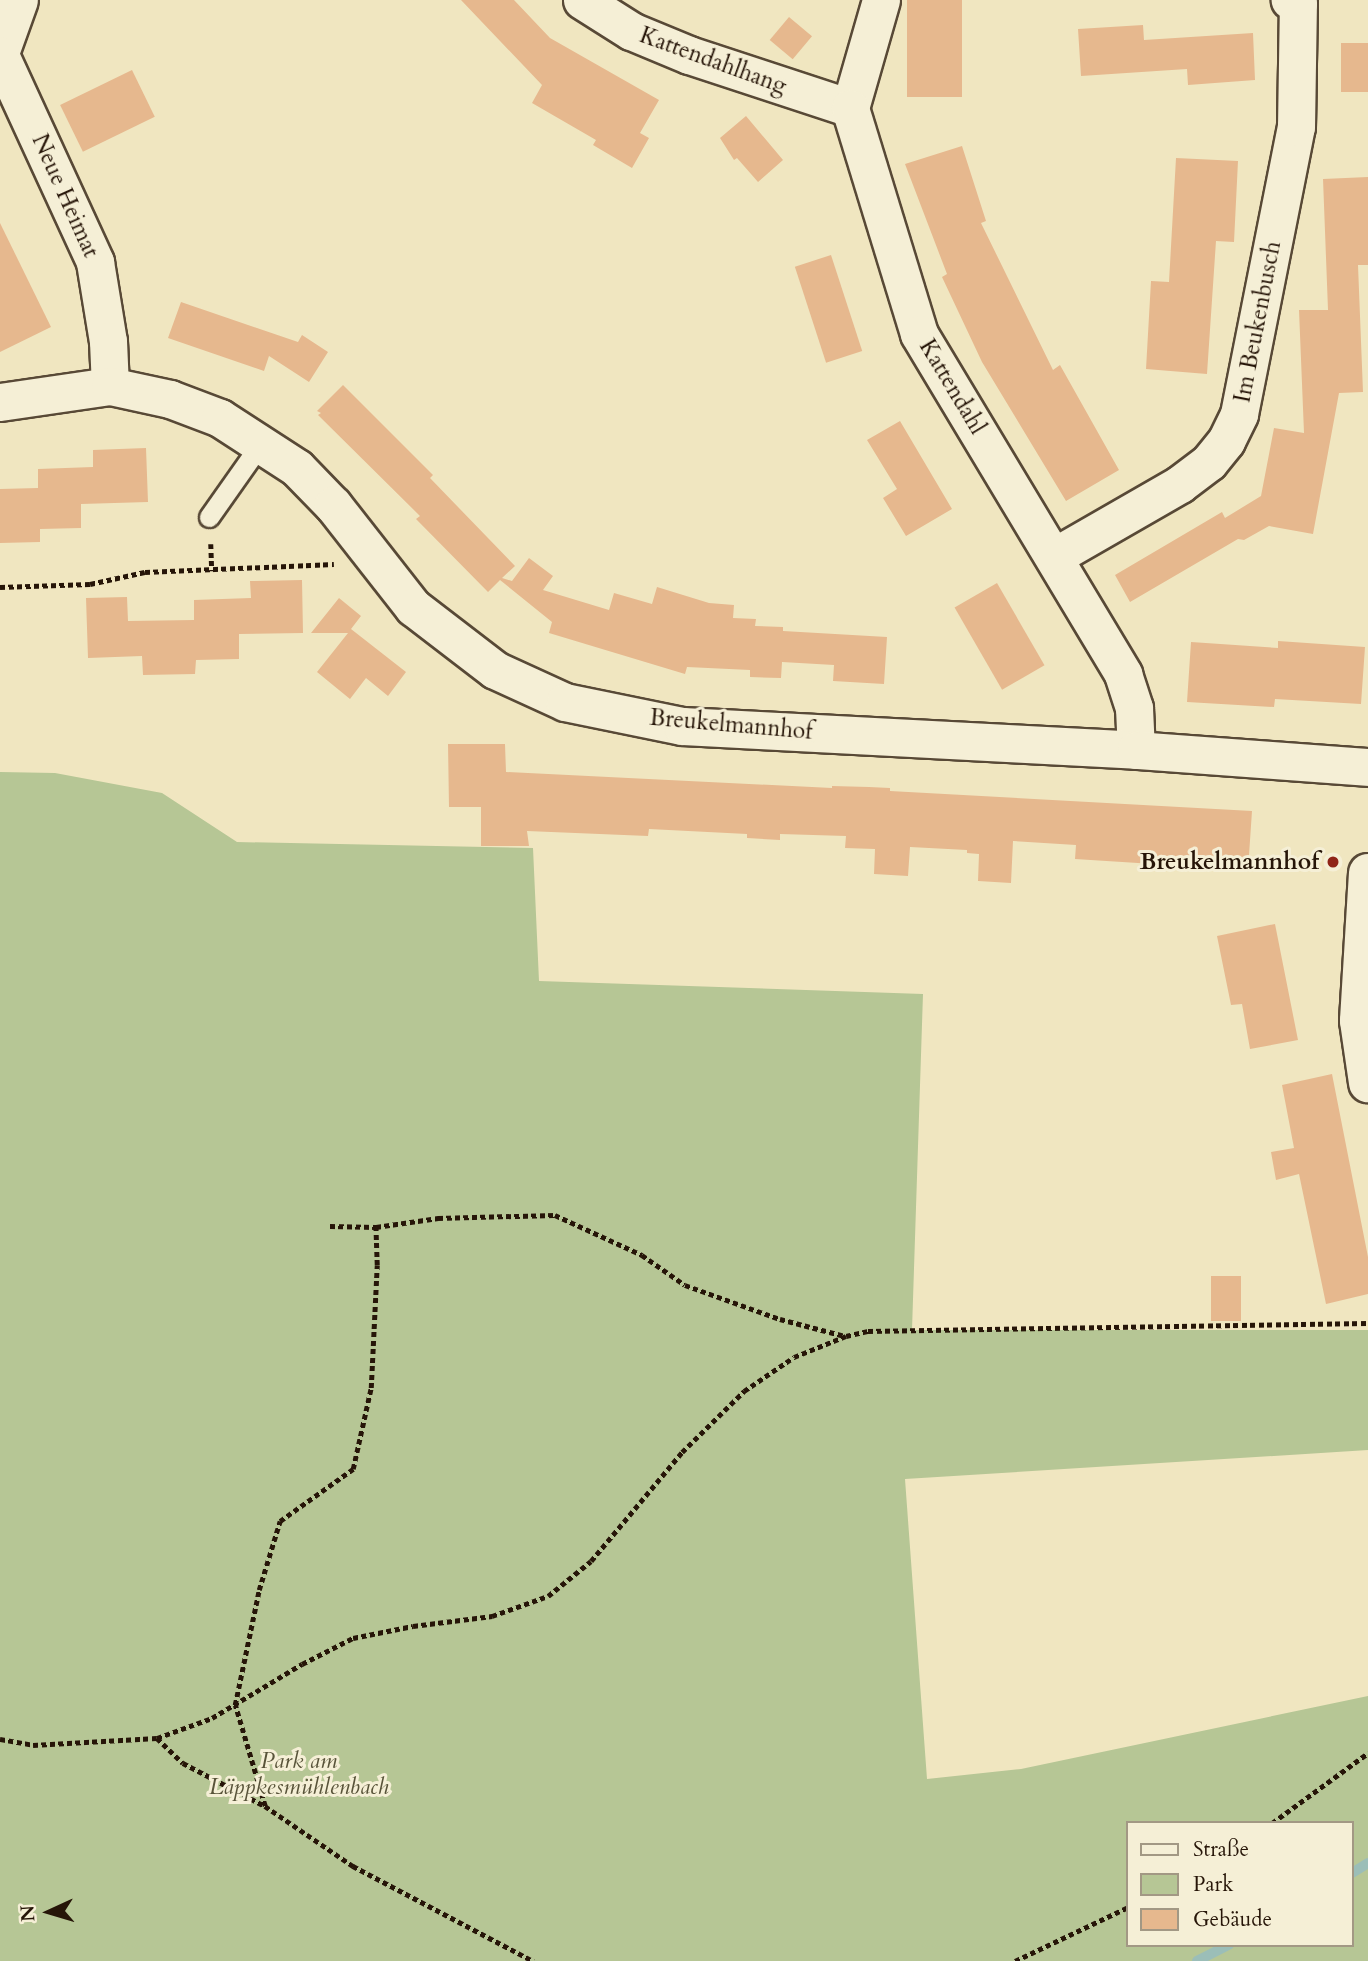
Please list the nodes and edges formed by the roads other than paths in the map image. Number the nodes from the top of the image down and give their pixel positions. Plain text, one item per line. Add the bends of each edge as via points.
1 (19, 0) edge
2 (582, 0) edge
3 (881, 0) edge
4 (1290, 0) edge
5 (0, 54) edge
6 (850, 108) junction
7 (110, 386) junction
8 (0, 402) edge
9 (262, 442) junction
10 (209, 517) dead end
11 (1055, 556) junction
12 (1136, 750) junction
13 (1368, 767) edge
14 (1368, 873) edge
15 (1368, 1083) edge

1 - 5 street, Neue Heimat
2 - 6 street, Kattendahlhang via 631,31 689,55
3 - 6 street
4 - 11 street, Im Beukenbusch via 1298,3 1296,127 1239,414 1226,441 1180,484
5 - 7 street, Neue Heimat via 95,262
6 - 11 street, Kattendahl via 919,334
7 - 8 street, Breukelmannhof
7 - 9 street, Breukelmannhof via 195,408
9 - 10 lane
9 - 12 street, Breukelmannhof via 297,468 333,505 413,607 495,670 565,702 682,726
11 - 12 street, Kattendahl via 1123,674 1134,708
12 - 13 street, Breukelmannhof
14 - 15 street via 1359,1021

